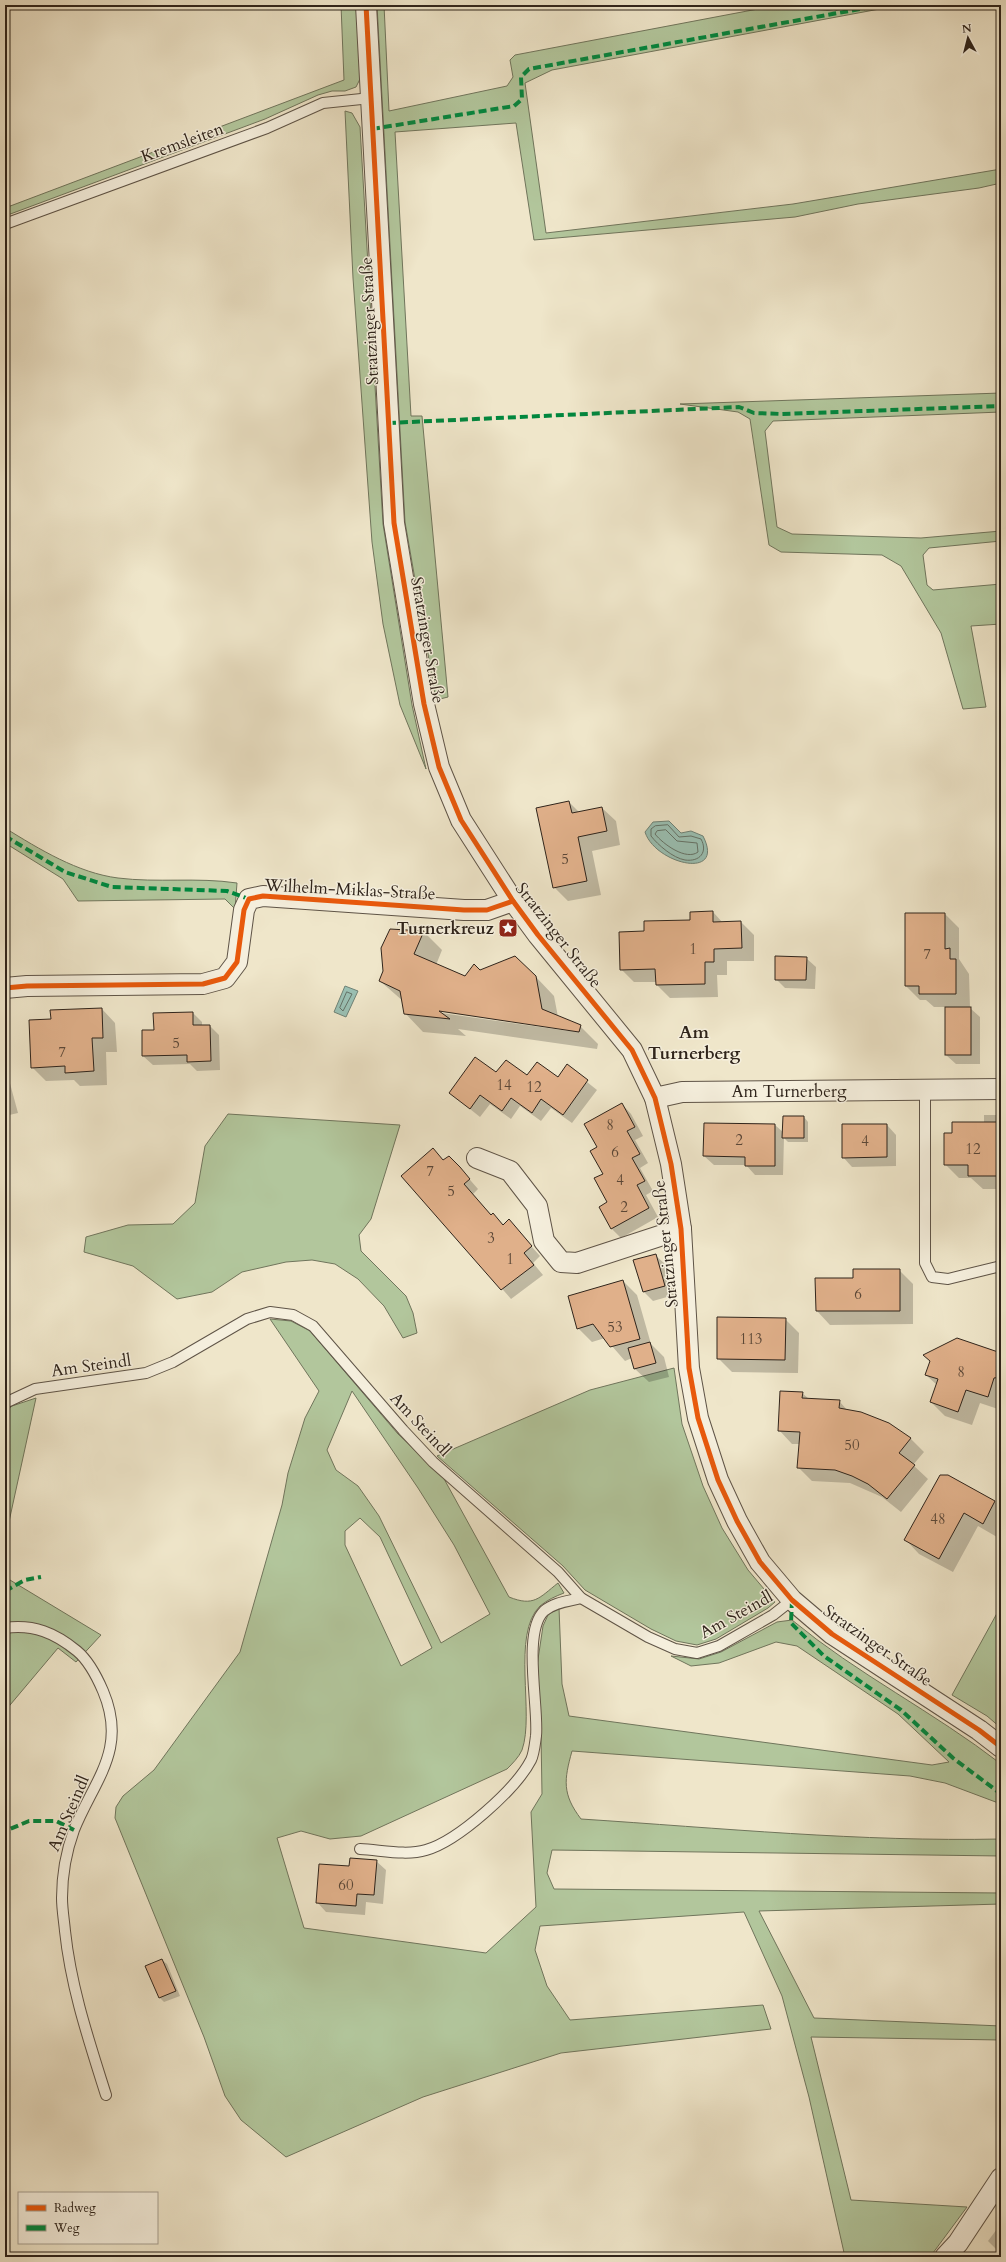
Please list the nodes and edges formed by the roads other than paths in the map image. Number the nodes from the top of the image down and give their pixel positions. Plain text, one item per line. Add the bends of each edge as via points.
1 (366, 5) edge
2 (371, 98) junction
3 (5, 224) edge
4 (513, 901) junction
5 (5, 988) edge
6 (925, 1090) junction
7 (1001, 1090) edge
8 (655, 1098) junction
9 (477, 1158) dead end
10 (681, 1229) junction
11 (1001, 1266) edge
12 (5, 1403) edge
13 (581, 1598) junction
14 (792, 1600) junction
15 (5, 1628) edge
16 (1001, 1748) edge
17 (360, 1849) dead end
18 (106, 2095) dead end
19 (1001, 2178) edge
20 (945, 2257) edge

1 - 2 street, Stratzinger Straße
2 - 3 lane, Kremsleiten via 323,103 267,128
2 - 4 street, Stratzinger Straße via 394,523 423,697 439,767 461,820
4 - 5 street, Wilhelm-Miklas-Straße via 487,910 464,910 263,896 249,899 244,910 237,962 225,978 203,984
4 - 8 street, Stratzinger Straße via 632,1050
6 - 7 street, Am Turnerberg
6 - 8 street, Am Turnerberg via 682,1092
6 - 11 lane via 925,1263 932,1277 948,1279
8 - 10 street, Stratzinger Straße via 671,1164
9 - 10 street via 510,1171 537,1206 544,1241 561,1262 577,1263
10 - 14 street, Stratzinger Straße via 689,1368 698,1418 718,1480 737,1521 760,1562
12 - 13 lane, Am Steindl via 35,1389 146,1373 173,1362 247,1319 270,1312 293,1314 313,1326 433,1462 558,1572
13 - 14 lane, Am Steindl via 648,1637 675,1649 697,1652 719,1646 773,1615
13 - 17 lane via 555,1604 544,1611 538,1623 532,1667 536,1735 532,1759 518,1781 490,1809 443,1843 426,1850 406,1852
14 - 16 street, Stratzinger Straße via 832,1634 979,1730
15 - 18 lane, Am Steindl via 34,1628 61,1638 82,1656 98,1679 108,1703 112,1729 110,1754 98,1785 74,1830 64,1863 62,1899 76,1997
19 - 20 street via 958,2243

